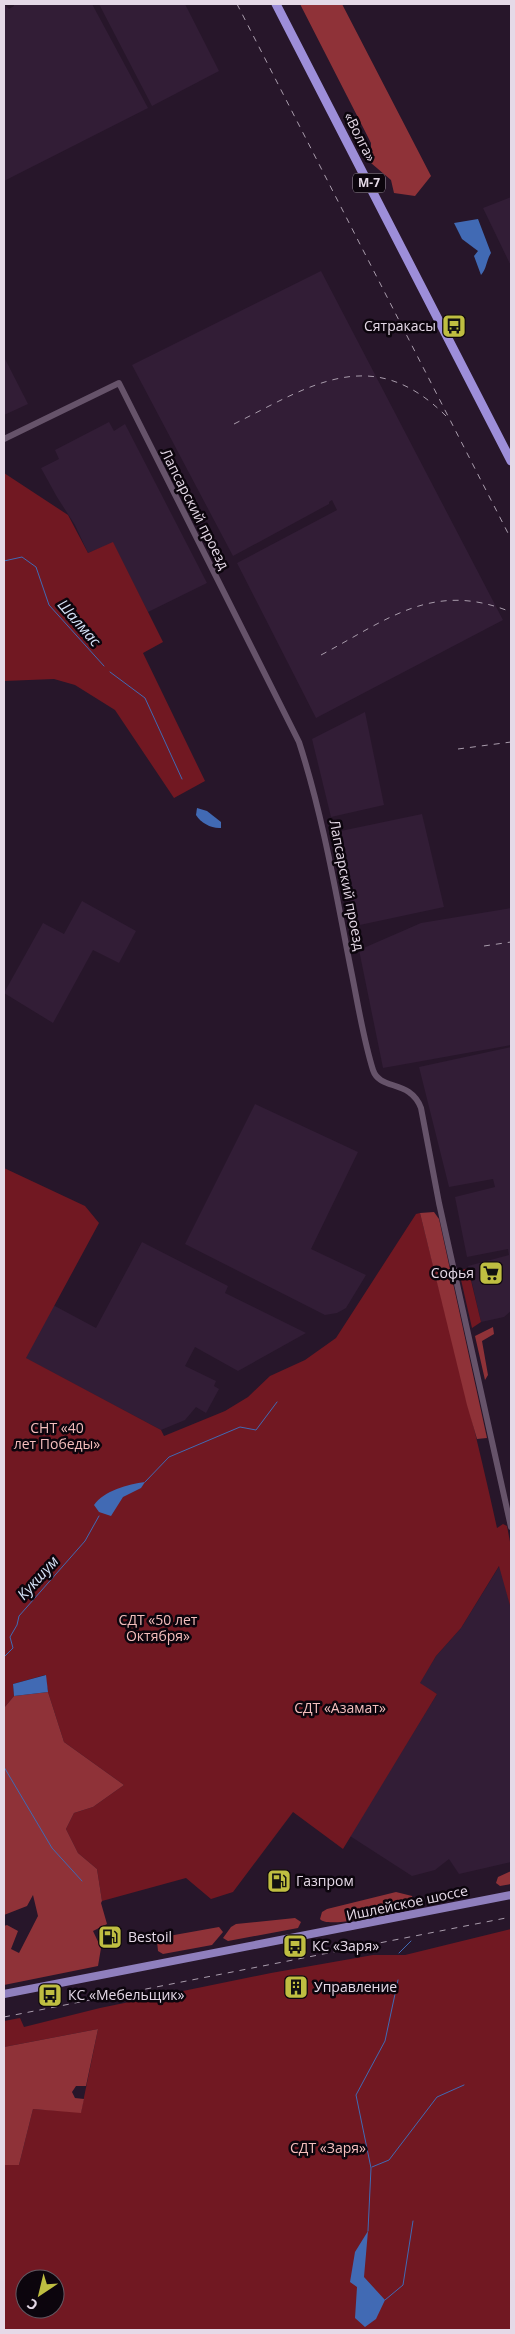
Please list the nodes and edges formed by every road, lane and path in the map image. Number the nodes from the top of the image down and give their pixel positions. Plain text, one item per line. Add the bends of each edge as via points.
1 (276, 4) edge
2 (4, 439) edge
3 (511, 461) edge
4 (511, 1527) edge
5 (511, 1895) edge
6 (4, 1994) edge

1 - 3 highway, «Волга» / М-7
2 - 4 street, Лапсарский проезд via 119,382 299,742 316,794 374,1073 381,1080 409,1090 421,1108
5 - 6 main road, Ишлейское шоссе

